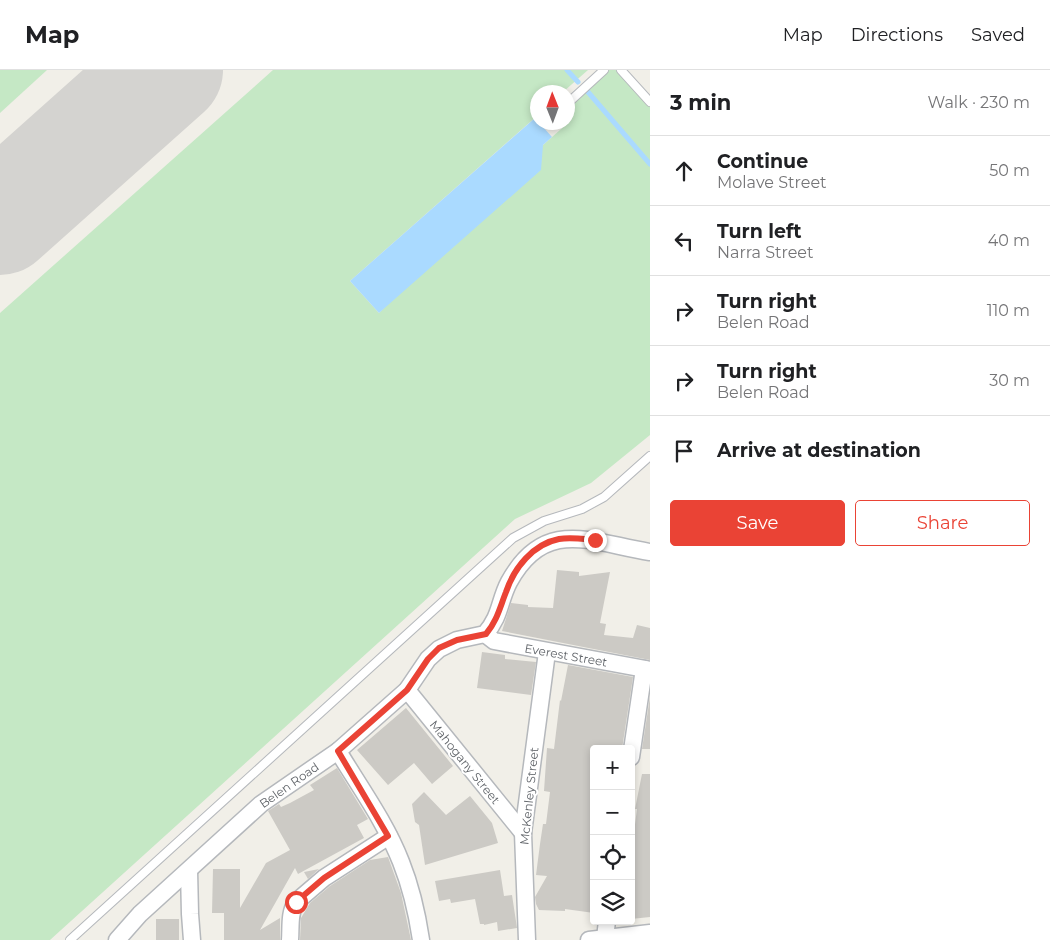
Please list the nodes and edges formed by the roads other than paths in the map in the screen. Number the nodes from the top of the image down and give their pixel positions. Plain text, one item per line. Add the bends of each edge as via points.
1 (604, 70) edge
2 (622, 70) edge
3 (575, 97) edge
4 (650, 102) edge
5 (650, 456) edge
6 (650, 552) edge
7 (486, 634) junction
8 (547, 652) junction
9 (647, 670) edge
10 (407, 690) junction
11 (633, 745) edge
12 (338, 751) junction
13 (523, 833) junction
14 (388, 836) junction
15 (189, 870) junction
16 (605, 925) edge
17 (650, 932) edge
18 (597, 939) edge
19 (70, 940) edge
20 (117, 940) edge
21 (192, 940) edge
22 (290, 940) edge
23 (421, 940) edge
24 (527, 940) edge

1 - 3 lane
2 - 4 lane
5 - 19 lane via 604,497 544,521 514,538
6 - 7 street via 595,540 559,539 543,545 520,565 509,583 496,620
7 - 8 street, Everest Street via 494,642
7 - 10 street, Belen Road via 457,640 439,648
8 - 9 street, Everest Street
8 - 13 street, McKenley Street
9 - 11 street
10 - 12 street, Belen Road
10 - 13 street, Mahogany Street
12 - 14 street
12 - 15 street, Belen Road via 261,804
13 - 24 street, McKenley Street
14 - 22 street via 324,878 296,902 291,916
14 - 23 street via 409,883
15 - 20 street, Belen Road via 140,914
15 - 21 street
16 - 18 street
17 - 18 street

